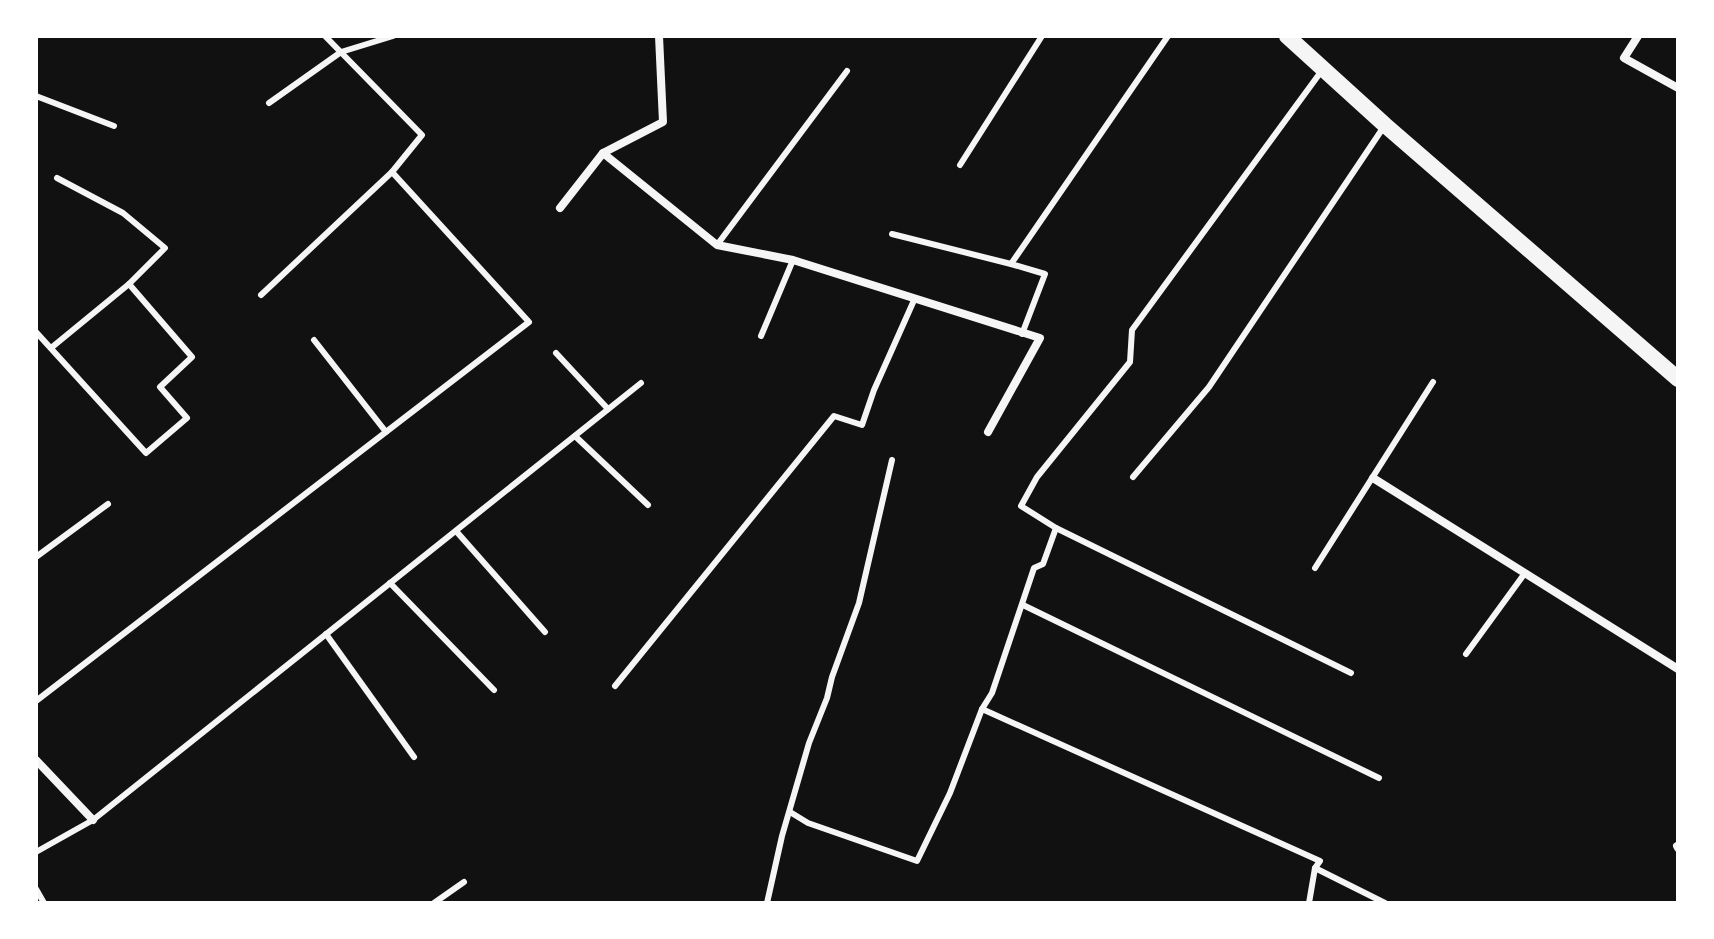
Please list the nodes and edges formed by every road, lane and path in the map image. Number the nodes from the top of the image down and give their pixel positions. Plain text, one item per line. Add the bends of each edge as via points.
1 (325, 36) edge
2 (393, 36) edge
3 (659, 36) edge
4 (1042, 36) edge
5 (1168, 36) edge
6 (1287, 36) edge
7 (1638, 36) edge
8 (341, 52) junction
9 (1323, 69) junction
10 (847, 71) dead end
11 (1678, 88) edge
12 (36, 96) edge
13 (269, 103) dead end
14 (1385, 125) junction
15 (114, 126) dead end
16 (603, 153) junction
17 (960, 165) dead end
18 (392, 172) junction
19 (57, 178) dead end
20 (560, 208) dead end
21 (892, 234) dead end
22 (717, 245) junction
23 (793, 260) junction
24 (1011, 264) junction
25 (129, 284) junction
26 (261, 295) dead end
27 (915, 298) junction
28 (36, 332) edge
29 (1022, 334) junction
30 (761, 336) dead end
31 (314, 340) dead end
32 (51, 348) junction
33 (556, 353) dead end
34 (1678, 379) edge
35 (1433, 382) dead end
36 (641, 383) dead end
37 (608, 409) junction
38 (386, 432) junction
39 (988, 432) dead end
40 (575, 436) junction
41 (892, 460) dead end
42 (1133, 477) dead end
43 (1373, 478) junction
44 (108, 504) dead end
45 (648, 505) dead end
46 (1056, 528) junction
47 (456, 531) junction
48 (36, 557) edge
49 (1315, 568) dead end
50 (1525, 573) junction
51 (390, 583) junction
52 (1023, 605) junction
53 (545, 632) dead end
54 (326, 634) junction
55 (1466, 654) dead end
56 (1678, 669) edge
57 (1351, 673) dead end
58 (615, 686) dead end
59 (494, 690) dead end
60 (36, 701) edge
61 (982, 709) junction
62 (414, 757) dead end
63 (36, 760) edge
64 (1379, 778) dead end
65 (790, 812) junction
66 (93, 820) junction
67 (36, 852) edge
68 (1315, 868) junction
69 (464, 882) dead end
70 (36, 889) edge
71 (44, 903) edge
72 (434, 903) edge
73 (767, 903) edge
74 (1309, 903) edge
75 (1385, 903) edge

1 - 8 lane
2 - 8 lane
3 - 16 street via 663,122
4 - 17 lane
5 - 24 lane
6 - 9 main road
7 - 11 street via 1624,58
8 - 13 lane
8 - 18 lane via 422,135
9 - 14 main road
9 - 46 lane via 1132,330 1130,362 1037,477 1021,506
10 - 22 lane
12 - 15 lane
14 - 34 main road
14 - 42 lane via 1209,387
16 - 20 street
16 - 22 street
18 - 26 lane
18 - 38 lane via 529,322
19 - 25 lane via 123,213 165,248
21 - 24 lane
22 - 23 street
23 - 27 street
23 - 30 lane
24 - 29 lane via 1045,274
25 - 32 lane
25 - 32 lane via 192,357 160,387 187,418 146,453
27 - 29 street
27 - 58 lane via 862,425 834,416
28 - 32 lane
29 - 39 street via 1040,338
31 - 38 lane
33 - 37 lane
35 - 43 lane
36 - 37 lane
37 - 40 lane
38 - 60 lane
40 - 45 lane
40 - 47 lane
41 - 65 lane via 859,603
43 - 49 lane
43 - 50 street
44 - 48 lane
46 - 52 lane via 1043,564 1034,568
46 - 57 lane
47 - 51 lane
47 - 53 lane
50 - 55 lane
50 - 56 street
51 - 54 lane
51 - 59 lane
52 - 61 lane
52 - 64 lane
54 - 62 lane
54 - 66 lane
61 - 65 lane via 917,861
61 - 68 lane via 1320,861
63 - 66 street
65 - 73 lane
66 - 67 lane
68 - 74 lane
68 - 75 lane
69 - 72 lane
70 - 71 lane

